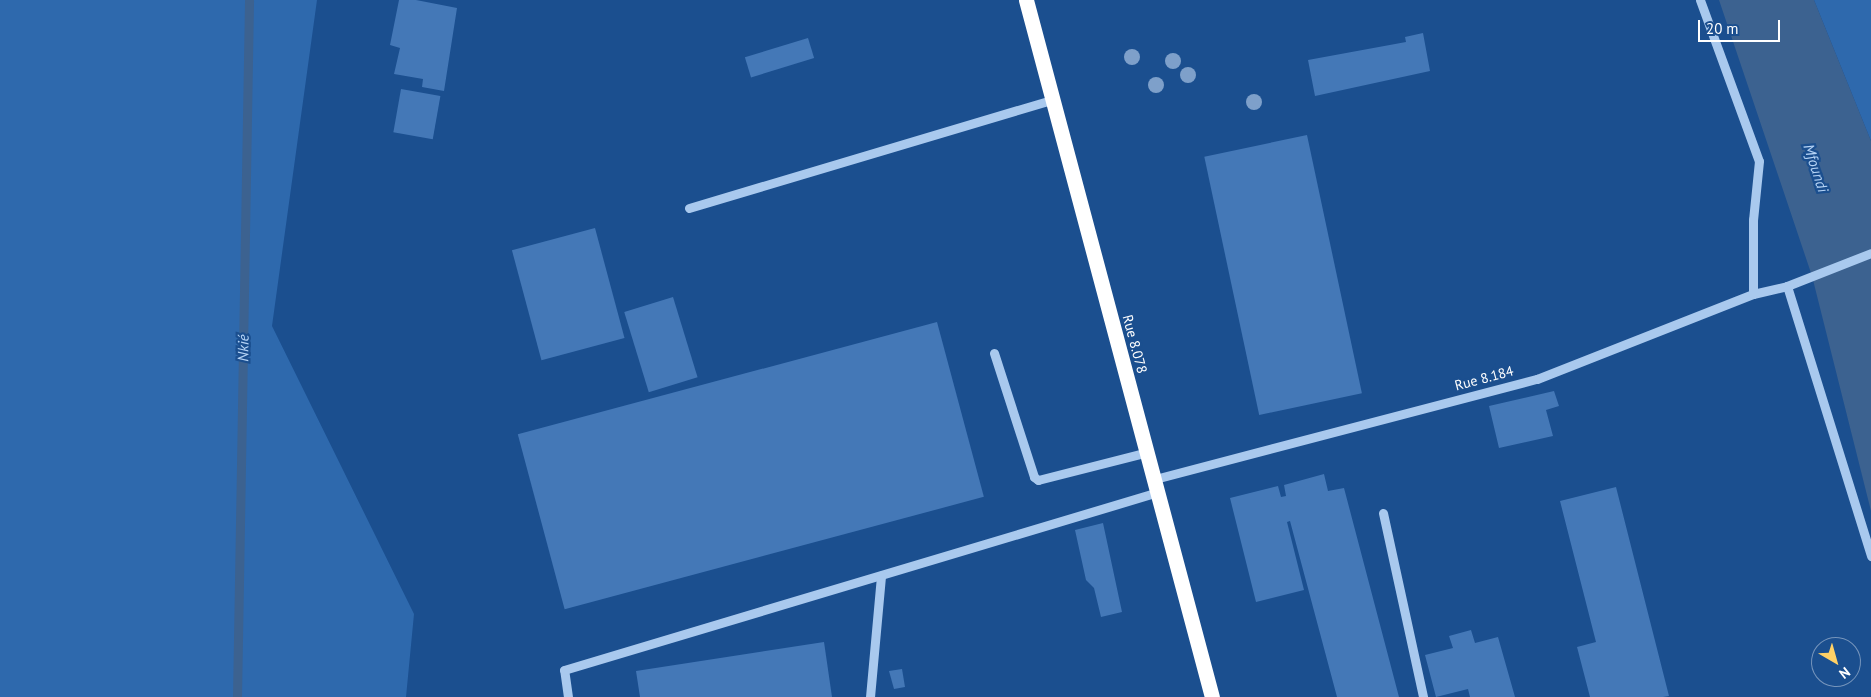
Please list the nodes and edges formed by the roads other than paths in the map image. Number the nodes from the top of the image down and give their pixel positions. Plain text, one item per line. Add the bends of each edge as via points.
1 (1026, 0) edge
2 (1700, 0) edge
3 (1052, 100) junction
4 (689, 208) dead end
5 (1871, 253) edge
6 (1787, 286) junction
7 (1753, 294) junction
8 (994, 353) dead end
9 (1148, 452) junction
10 (1156, 486) junction
11 (1384, 513) dead end
12 (1871, 556) edge
13 (881, 575) junction
14 (568, 697) edge
15 (870, 697) edge
16 (1212, 697) edge
17 (1423, 697) edge

1 - 3 highway, Rue 8.078
2 - 7 street via 1759,161 1753,220
3 - 4 street
3 - 9 highway, Rue 8.078
5 - 6 street, Rue 8.184
6 - 7 street, Rue 8.184
6 - 12 street
7 - 10 street, Rue 8.184 via 1537,379
8 - 9 street via 1034,477 1038,480
9 - 10 highway, Rue 8.078
10 - 13 street, Rue 8.184
10 - 16 highway, Rue 8.078
11 - 17 street
13 - 14 street, Rue 8.184 via 564,670
13 - 15 street

